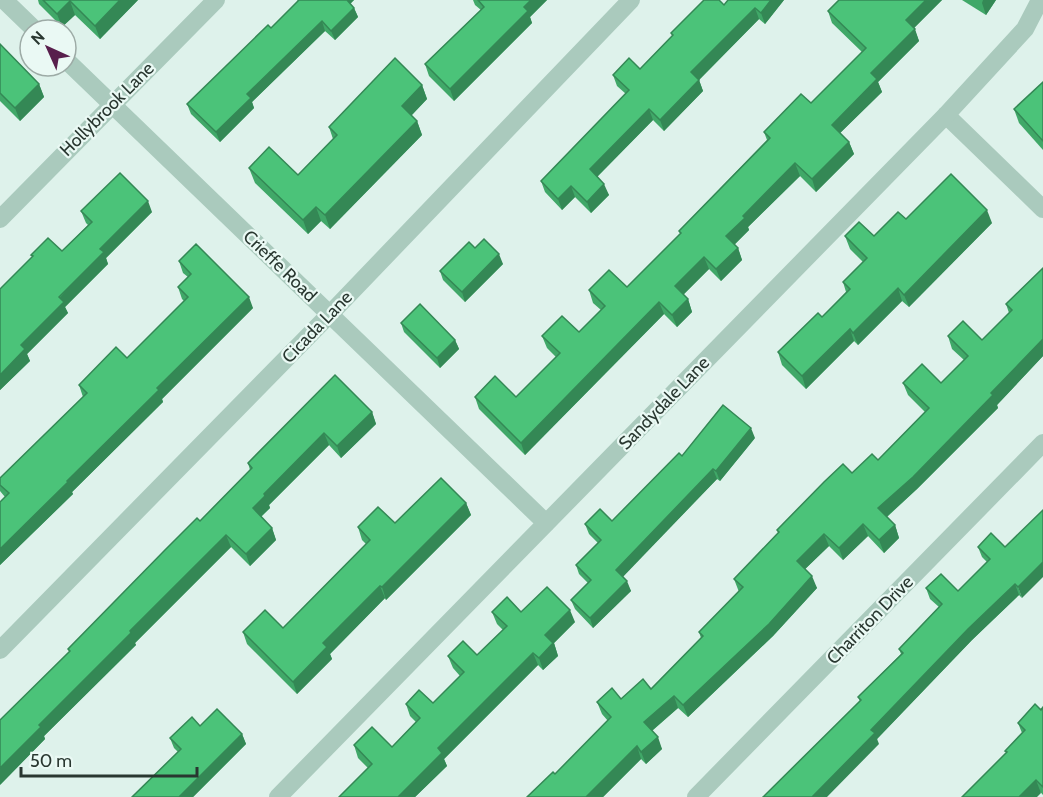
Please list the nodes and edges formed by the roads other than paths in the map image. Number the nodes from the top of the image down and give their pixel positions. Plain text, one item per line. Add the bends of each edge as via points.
1 (4, 0) edge
2 (216, 0) edge
3 (631, 0) edge
4 (1040, 0) edge
5 (23, 18) edge
6 (78, 71) edge
7 (112, 104) junction
8 (946, 115) junction
9 (1043, 209) edge
10 (0, 219) edge
11 (330, 314) junction
12 (1043, 443) edge
13 (546, 523) junction
14 (0, 650) edge
15 (278, 797) edge
16 (696, 797) edge

1 - 5 street
2 - 7 street, Hollybrook Lane
3 - 11 street, Cicada Lane
4 - 8 street, Sandydale Lane via 1025,29
6 - 7 street, Crieffe Road
7 - 10 street, Hollybrook Lane
7 - 11 street, Crieffe Road
8 - 9 street
8 - 13 street, Sandydale Lane
11 - 13 street, Crieffe Road
11 - 14 street, Cicada Lane
12 - 16 street, Charriton Drive
13 - 15 street, Sandydale Lane

